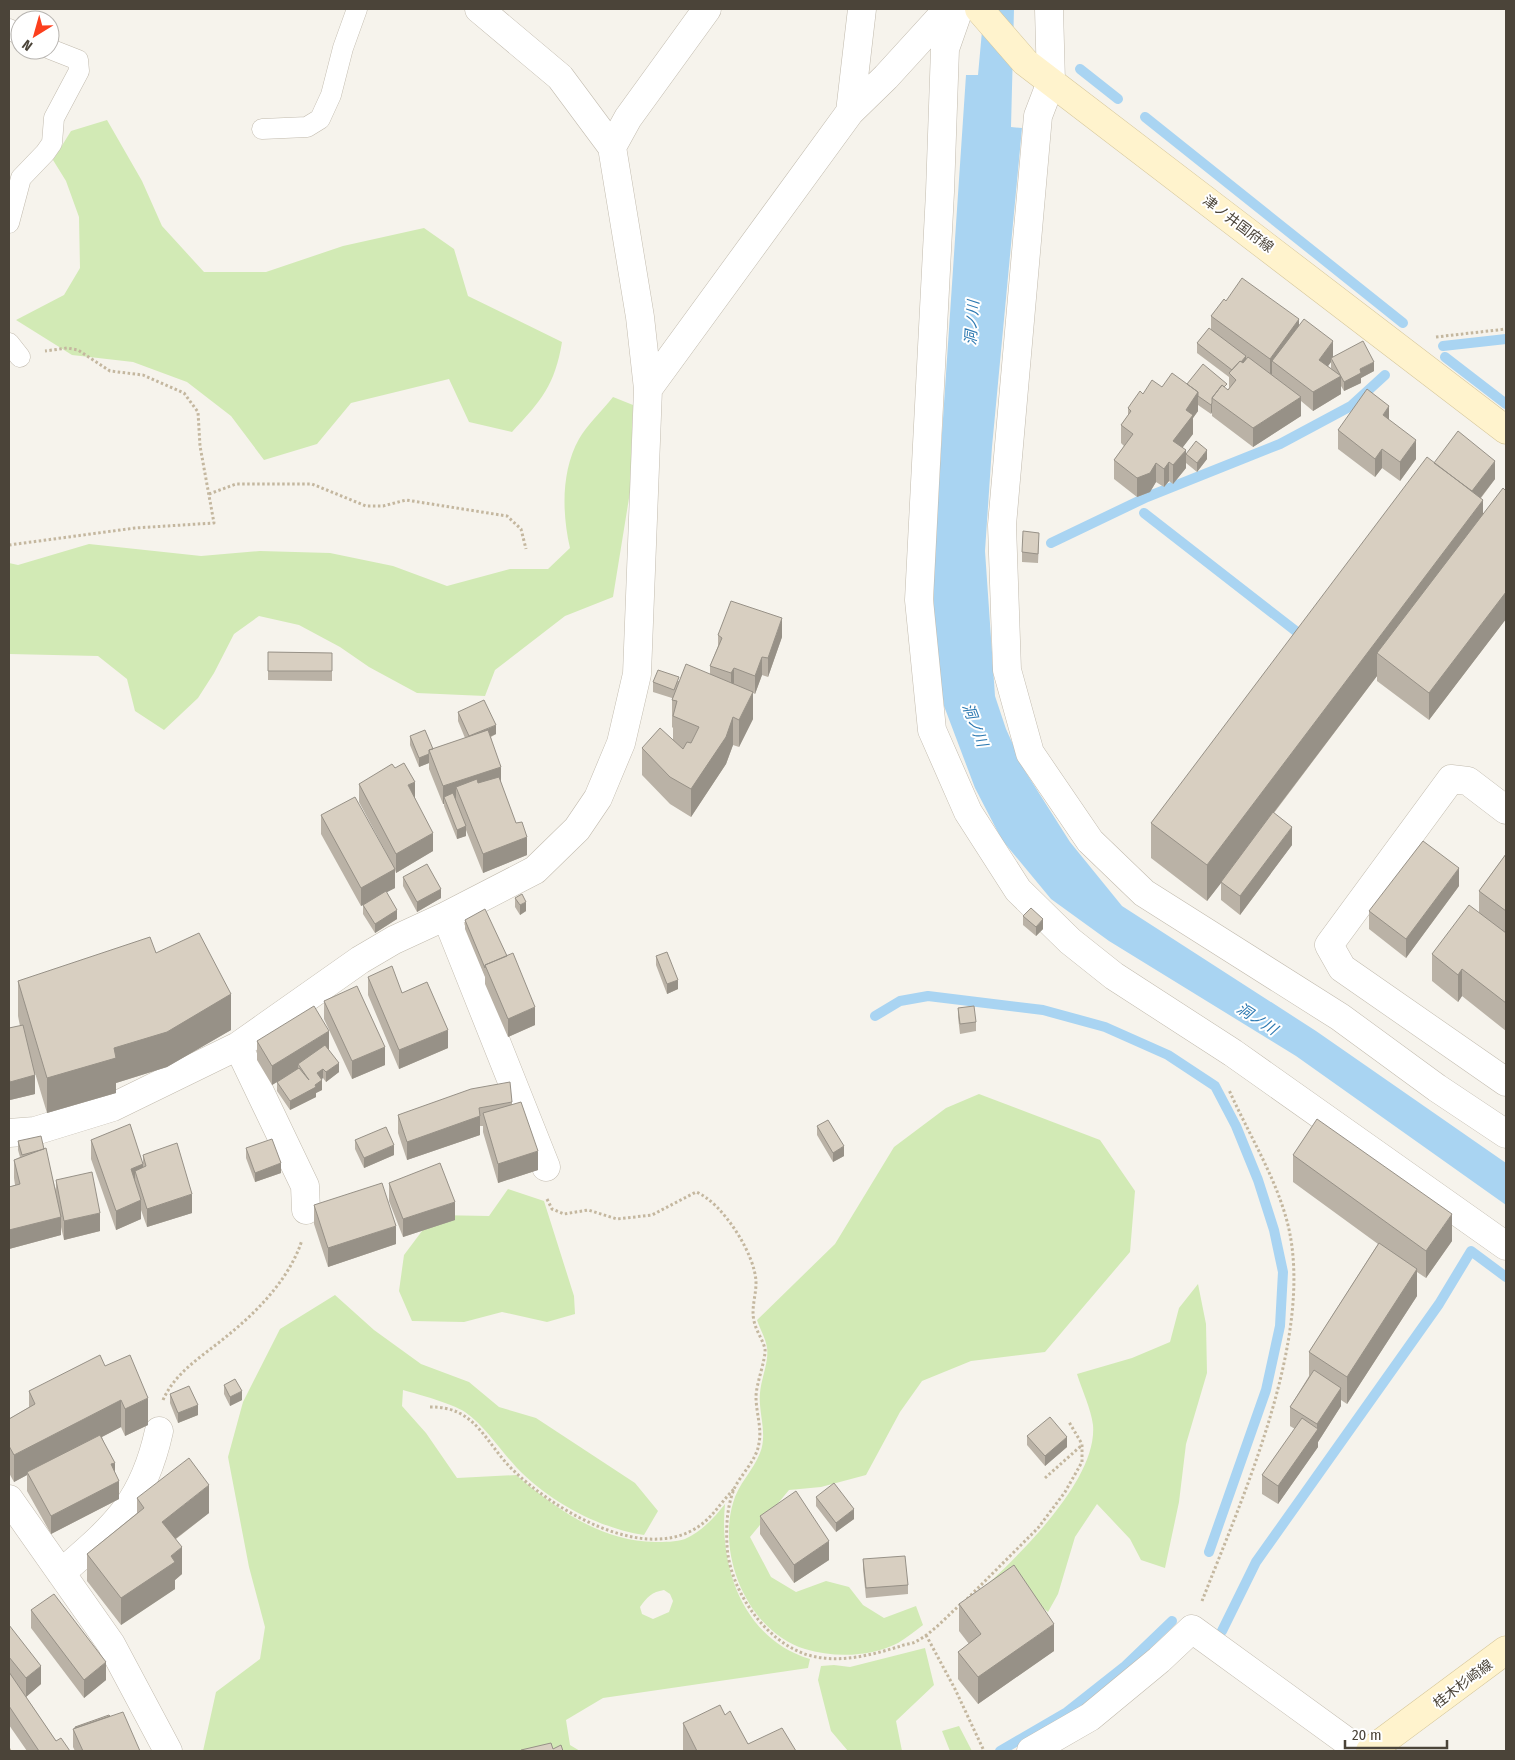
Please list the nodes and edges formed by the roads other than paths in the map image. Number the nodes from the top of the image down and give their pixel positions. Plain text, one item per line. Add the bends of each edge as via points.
1 (358, 9) edge
2 (479, 9) edge
3 (707, 9) edge
4 (862, 9) edge
5 (948, 9) edge
6 (959, 9) edge
7 (979, 9) edge
8 (1049, 9) edge
9 (60, 53) edge
10 (1051, 82) junction
11 (850, 112) junction
12 (262, 129) dead end
13 (612, 147) junction
14 (9, 223) edge
15 (648, 389) junction
16 (1506, 430) edge
17 (1506, 810) edge
18 (446, 916) junction
19 (238, 1046) junction
20 (1506, 1082) edge
21 (9, 1133) edge
22 (1506, 1134) edge
23 (546, 1167) road end
24 (306, 1210) road end
25 (1506, 1246) edge
26 (159, 1431) road end
27 (9, 1499) edge
28 (61, 1574) junction
29 (1506, 1650) edge
30 (168, 1751) edge
31 (1031, 1751) edge
32 (1360, 1751) edge
33 (1370, 1751) edge

1 - 12 lane via 343,48 332,96 320,119 307,127
2 - 13 street via 560,77
3 - 13 street via 628,118
4 - 11 street
5 - 11 street
6 - 25 street via 945,49 919,600 932,730 968,812 1018,890 1070,942 1114,976 1232,1053
7 - 10 main road, 津ノ井国府線 via 1025,62
8 - 10 street
9 - 14 lane via 78,60 80,71 54,118 52,143 21,178
10 - 16 main road, 津ノ井国府線
10 - 22 street via 1038,116 1002,525 1007,670 1030,753 1090,841 1144,893 1340,1017 1436,1088
11 - 15 street
13 - 15 street via 640,317
15 - 18 street via 637,674 621,742 598,798 577,829 535,870
17 - 20 street via 1468,781 1451,780 1329,945 1342,968
18 - 19 street via 360,960
18 - 23 street
19 - 21 street via 113,1107 35,1132
19 - 24 street via 305,1186
26 - 28 street via 152,1463 135,1497 103,1537
27 - 28 street
28 - 30 street via 111,1644
29 - 33 main road, 桂木杉崎線
31 - 32 street via 1090,1716 1192,1629

